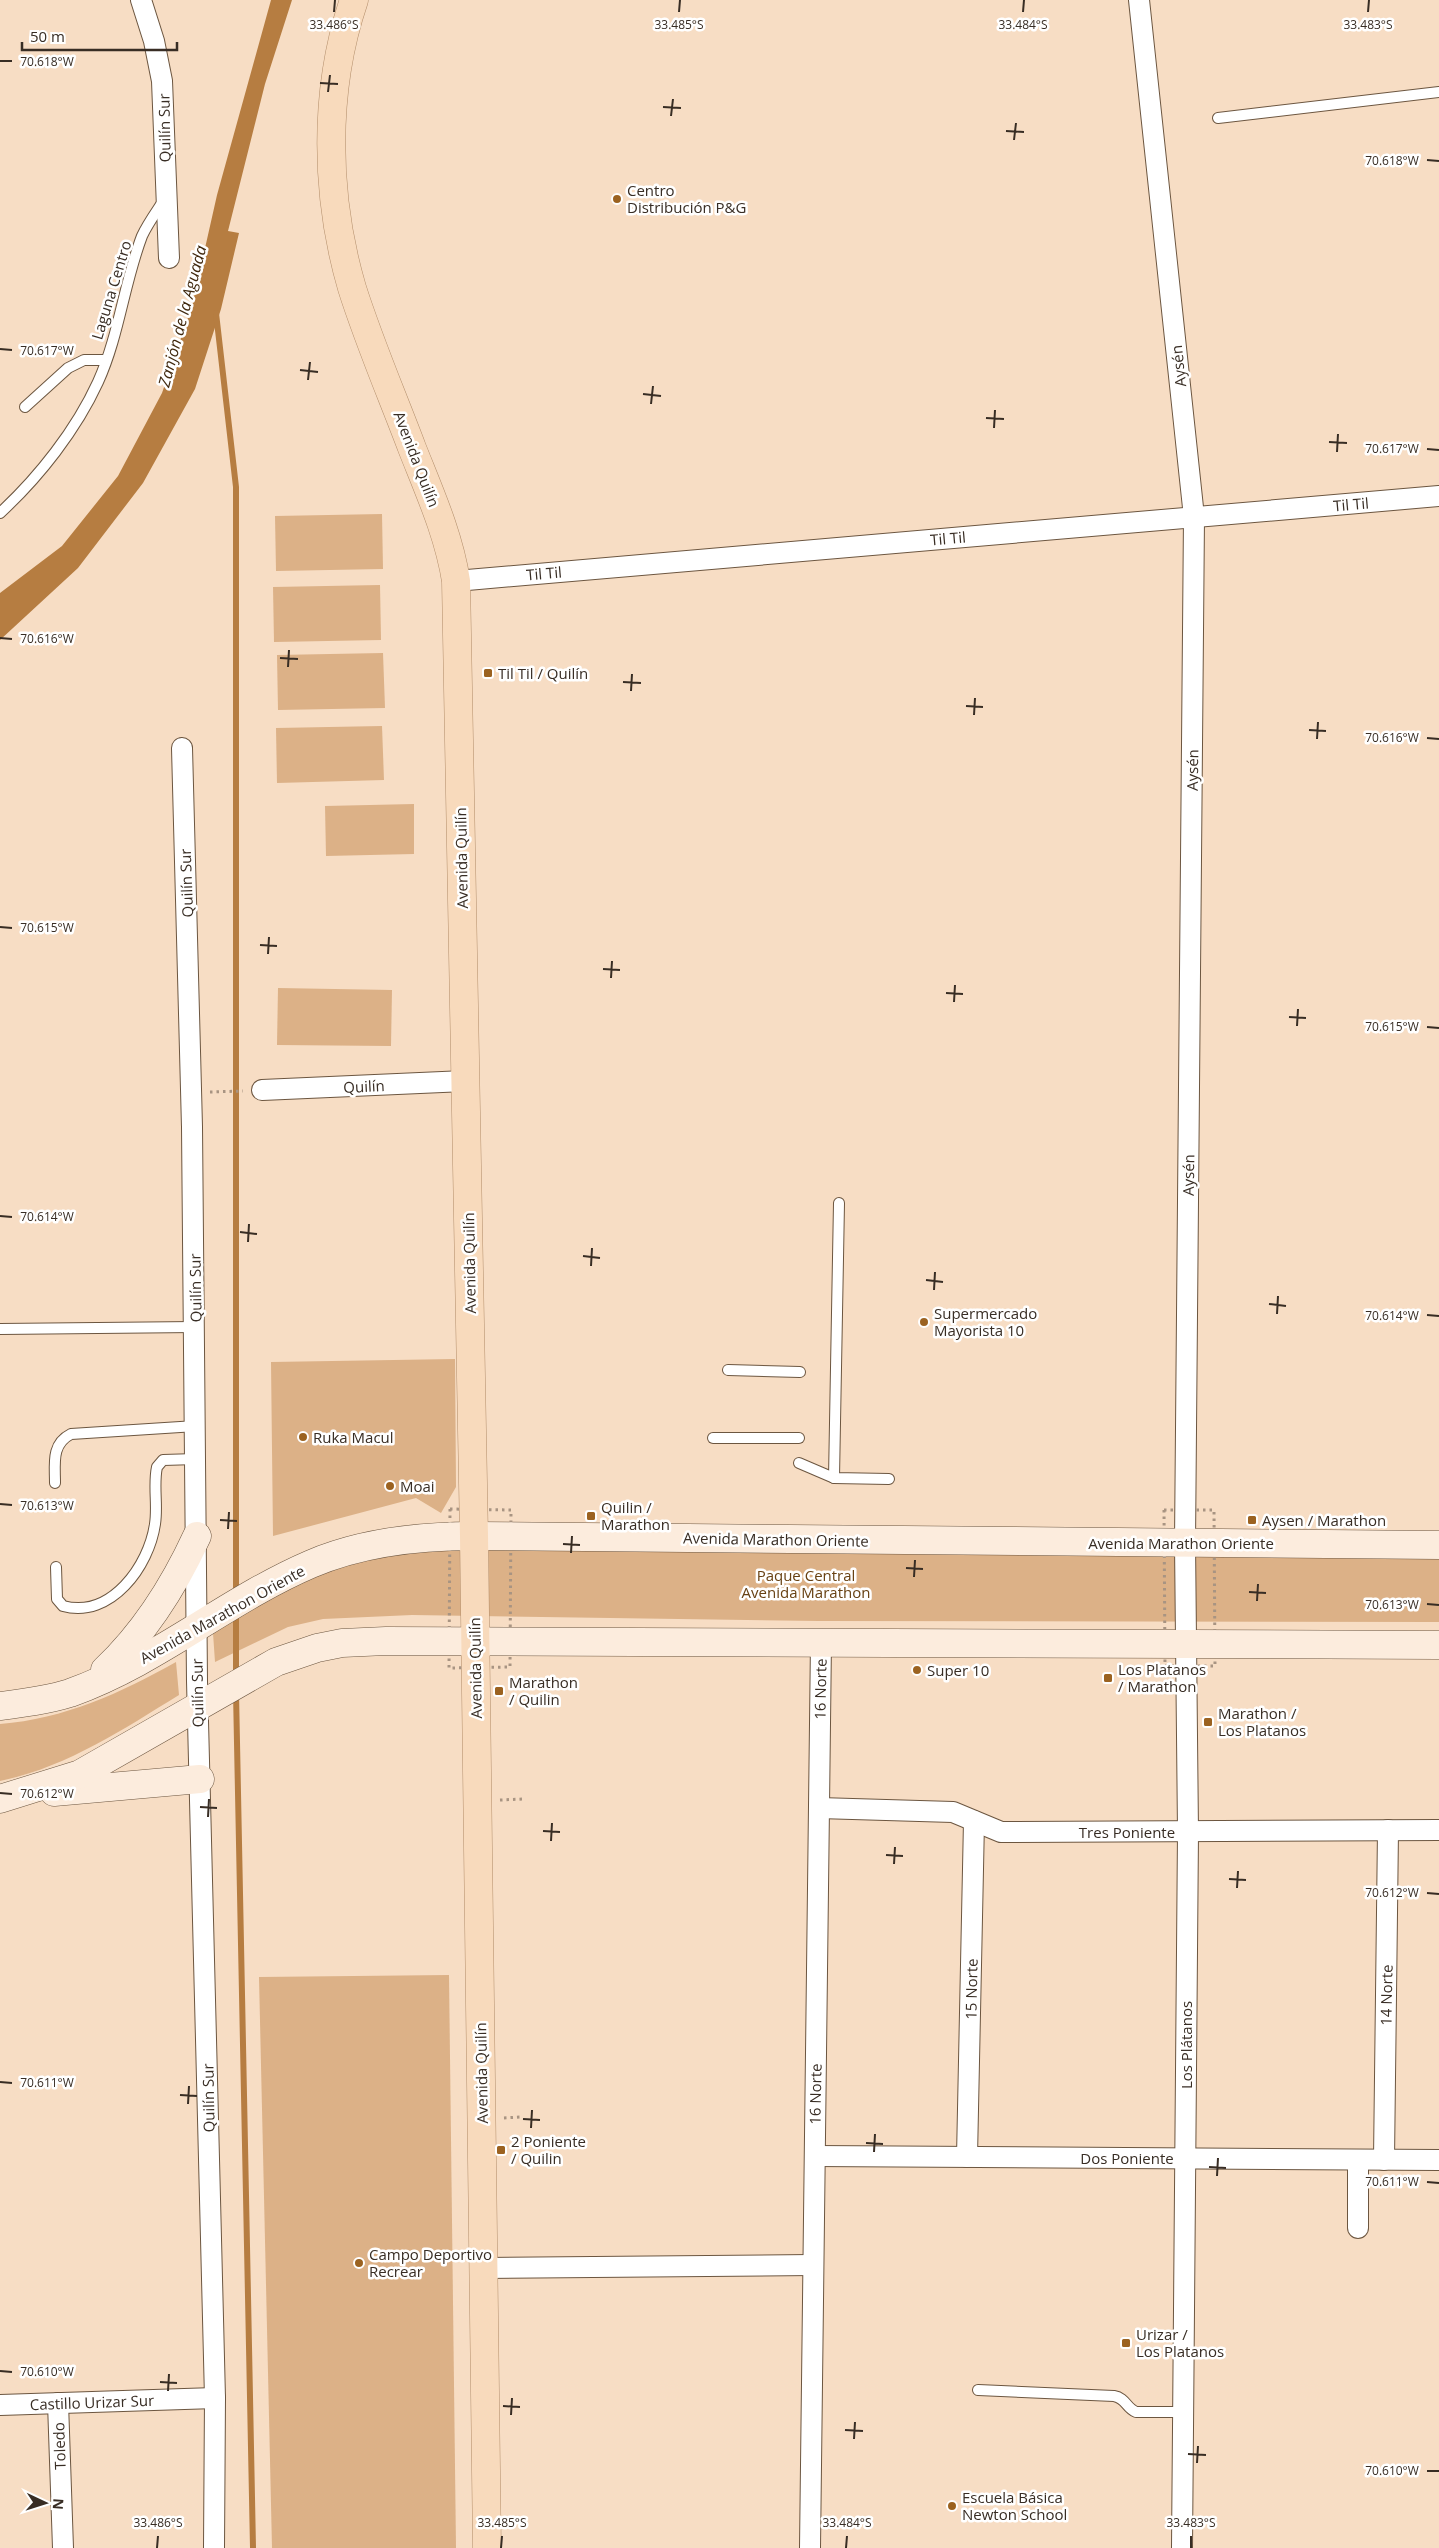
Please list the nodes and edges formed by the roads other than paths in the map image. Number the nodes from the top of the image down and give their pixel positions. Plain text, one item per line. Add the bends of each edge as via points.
1 (141, 0) edge
2 (1139, 0) edge
3 (348, 8) edge
4 (1439, 92) edge
5 (1218, 118) dead end
6 (165, 197) junction
7 (169, 258) dead end
8 (105, 360) junction
9 (25, 407) dead end
10 (1439, 496) edge
11 (0, 513) edge
12 (1194, 517) junction
13 (456, 581) junction
14 (182, 748) dead end
15 (465, 1081) junction
16 (254, 1091) road end
17 (839, 1203) dead end
18 (195, 1327) junction
19 (0, 1329) edge
20 (728, 1370) dead end
21 (800, 1372) dead end
22 (196, 1426) junction
23 (713, 1438) dead end
24 (799, 1438) dead end
25 (196, 1459) junction
26 (799, 1463) dead end
27 (834, 1478) junction
28 (889, 1479) dead end
29 (55, 1483) dead end
30 (197, 1536) junction
31 (474, 1536) junction
32 (1185, 1543) junction
33 (1439, 1545) edge
34 (56, 1567) dead end
35 (207, 1622) junction
36 (474, 1640) junction
37 (821, 1641) junction
38 (1187, 1644) junction
39 (1439, 1645) edge
40 (89, 1685) junction
41 (0, 1706) edge
42 (198, 1707) junction
43 (200, 1780) junction
44 (10, 1797) edge
45 (819, 1808) junction
46 (974, 1821) junction
47 (1388, 1830) junction
48 (1439, 1830) edge
49 (1188, 1832) junction
50 (815, 2156) junction
51 (967, 2157) junction
52 (1186, 2159) junction
53 (1358, 2160) junction
54 (1384, 2160) junction
55 (1439, 2160) edge
56 (1358, 2228) dead end
57 (813, 2265) junction
58 (483, 2268) junction
59 (978, 2390) dead end
60 (215, 2398) junction
61 (58, 2403) junction
62 (0, 2405) edge
63 (1184, 2412) junction
64 (62, 2548) edge
65 (214, 2548) edge
66 (487, 2548) edge
67 (810, 2548) edge
68 (1182, 2548) edge

1 - 6 street, Quilín Sur via 162,81
2 - 12 street, Aysén
3 - 13 main road, Avenida Quilín via 335,78 332,134 334,195 343,249 353,288 444,534
4 - 5 lane
6 - 7 street, Quilín Sur
6 - 8 lane, Laguna Centro via 143,234
8 - 9 lane via 84,360 68,368
8 - 11 lane, Laguna Centro via 98,381 75,423 30,484
10 - 12 street, Til Til
12 - 13 street, Til Til
12 - 32 street, Aysén
13 - 15 main road, Avenida Quilín
14 - 18 street, Quilín Sur
15 - 16 street, Quilín
15 - 31 main road, Avenida Quilín
17 - 27 lane
18 - 19 lane
18 - 22 street, Quilín Sur
20 - 21 lane
22 - 25 street, Quilín Sur
22 - 29 lane via 70,1434 60,1441 55,1451
23 - 24 lane
25 - 30 street, Quilín Sur
25 - 34 lane via 163,1460 156,1467 155,1524 151,1539 137,1570 111,1598 88,1606 63,1606 57,1598
26 - 27 lane
27 - 28 lane
30 - 35 street, Quilín Sur
30 - 40 main road via 151,1618 116,1660
31 - 32 main road, Avenida Marathon Oriente
31 - 35 main road, Avenida Marathon Oriente via 427,1538 372,1546 312,1564
31 - 36 main road, Avenida Quilín
32 - 33 main road, Avenida Marathon Oriente
32 - 38 street, Los Plátanos
35 - 40 main road, Avenida Marathon Oriente
35 - 42 street, Quilín Sur
36 - 37 main road
36 - 42 main road via 342,1643 293,1655 221,1691
36 - 58 main road, Avenida Quilín
37 - 38 main road
37 - 45 street, 16 Norte
38 - 39 main road
38 - 49 street, Los Plátanos
40 - 41 main road, Avenida Marathon Oriente via 46,1699
42 - 43 street, Quilín Sur
42 - 44 main road via 80,1774
43 - 44 main road
43 - 60 street, Quilín Sur
45 - 46 street, Tres Poniente via 953,1812
45 - 50 street, 16 Norte
46 - 49 street, Tres Poniente via 1001,1832
46 - 51 street, 15 Norte
47 - 48 street, Tres Poniente
47 - 49 street, Tres Poniente
47 - 54 street, 14 Norte
49 - 52 street, Los Plátanos
50 - 51 street, Dos Poniente
50 - 57 street, 16 Norte
51 - 52 street, Dos Poniente
52 - 53 street, Dos Poniente
52 - 63 street, Los Plátanos
53 - 54 street, Dos Poniente
53 - 56 street
54 - 55 street, Dos Poniente
57 - 58 street
57 - 67 street, 16 Norte
58 - 66 main road, Avenida Quilín
59 - 63 lane via 1114,2396 1124,2399 1136,2412
60 - 61 street, Castillo Urizar Sur
60 - 65 street, Quilín Sur
61 - 62 street, Castillo Urizar Sur
61 - 64 street, Toledo
63 - 68 street, Los Plátanos

